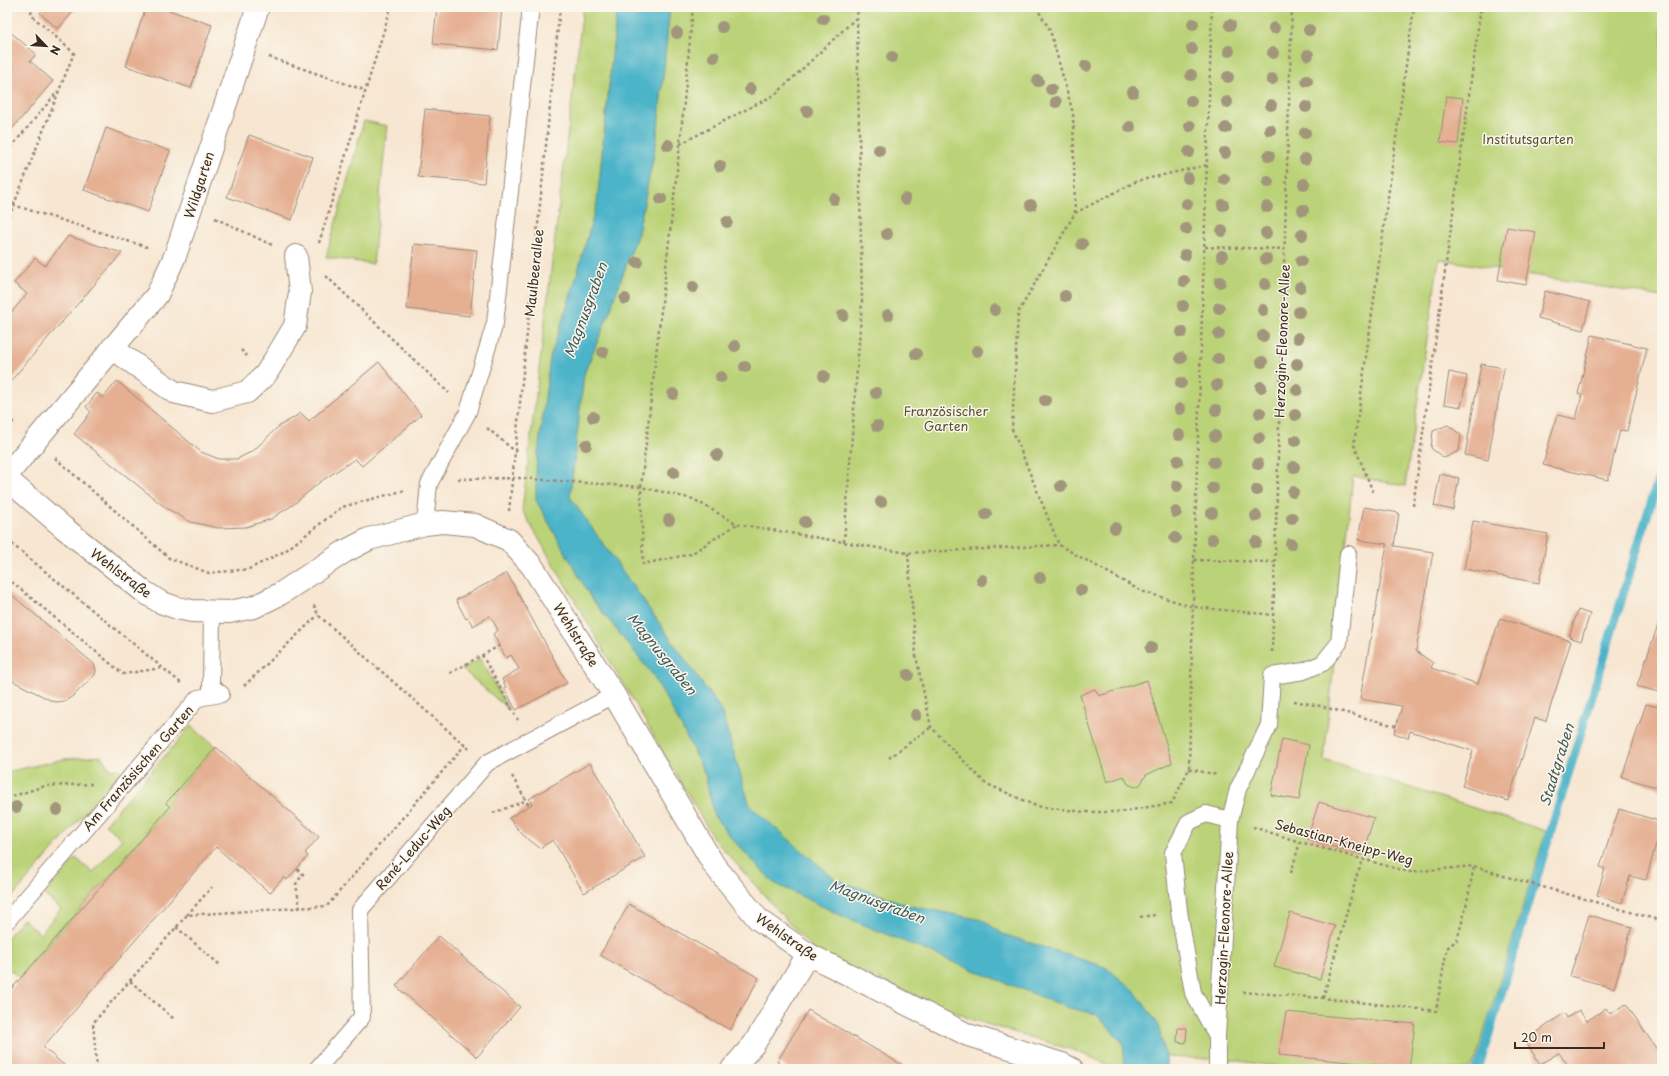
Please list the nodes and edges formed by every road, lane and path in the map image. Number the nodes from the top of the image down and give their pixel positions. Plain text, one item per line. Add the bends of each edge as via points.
1 (32, 7) edge
2 (258, 7) edge
3 (391, 7) edge
4 (531, 7) edge
5 (560, 7) edge
6 (693, 7) edge
7 (858, 7) edge
8 (1036, 7) edge
9 (1212, 7) edge
10 (1292, 7) edge
11 (1414, 7) edge
12 (1481, 7) edge
13 (857, 17) junction
14 (244, 48) junction
15 (60, 90) junction
16 (364, 90) junction
17 (680, 144) junction
18 (7, 152) edge
19 (1207, 165) junction
20 (7, 203) edge
21 (14, 205) junction
22 (191, 207) junction
23 (1075, 213) junction
24 (7, 222) edge
25 (1205, 246) junction
26 (1285, 249) junction
27 (176, 256) junction
28 (304, 260) junction
29 (112, 348) junction
30 (468, 412) junction
31 (7, 418) edge
32 (10, 420) junction
33 (7, 425) edge
34 (35, 441) junction
35 (516, 452) junction
36 (7, 475) edge
37 (519, 478) dead end
38 (7, 479) edge
39 (641, 487) junction
40 (1373, 492) dead end
41 (1413, 506) dead end
42 (425, 524) junction
43 (737, 524) junction
44 (7, 540) edge
45 (509, 540) junction
46 (844, 542) junction
47 (1059, 545) junction
48 (908, 554) junction
49 (1348, 554) dead end
50 (1194, 560) junction
51 (1274, 562) junction
52 (249, 569) dead end
53 (7, 578) edge
54 (302, 578) junction
55 (1194, 607) junction
56 (212, 613) junction
57 (318, 615) junction
58 (1273, 615) junction
59 (499, 646) dead end
60 (482, 655) junction
61 (162, 668) junction
62 (450, 673) dead end
63 (1272, 676) junction
64 (221, 694) junction
65 (614, 695) junction
66 (1272, 697) junction
67 (198, 698) junction
68 (1396, 726) dead end
69 (931, 727) junction
70 (525, 738) junction
71 (465, 745) junction
72 (888, 758) dead end
73 (494, 759) junction
74 (1190, 769) junction
75 (122, 788) junction
76 (1238, 789) junction
77 (7, 798) edge
78 (525, 801) junction
79 (529, 806) dead end
80 (493, 813) dead end
81 (1230, 820) junction
82 (1300, 842) junction
83 (1363, 860) junction
84 (1474, 866) junction
85 (297, 869) dead end
86 (1291, 873) dead end
87 (212, 887) dead end
88 (300, 908) junction
89 (187, 915) junction
90 (7, 921) edge
91 (1662, 921) edge
92 (176, 928) junction
93 (808, 954) junction
94 (220, 966) dead end
95 (130, 981) junction
96 (1221, 990) junction
97 (1323, 998) junction
98 (174, 1019) dead end
99 (1217, 1036) junction
100 (97, 1069) edge
101 (317, 1069) edge
102 (732, 1069) edge
103 (1072, 1069) edge
104 (1217, 1069) edge

1 - 15 path via 31,15 74,53
2 - 14 street, Wildgarten
3 - 16 path
4 - 30 lane via 496,323
5 - 35 path, Maulbeerallee
6 - 17 path
7 - 13 path
8 - 23 path via 1050,30 1073,113
9 - 19 path
10 - 26 path, Herzogin-Eleonore-Allee
11 - 40 path via 1354,445
12 - 41 path
13 - 17 path via 776,94
13 - 46 path via 862,302
14 - 16 path
14 - 22 street, Wildgarten
15 - 18 path
15 - 21 path
16 - 28 path
17 - 39 path
19 - 23 path via 1137,181
19 - 25 path
20 - 21 path
21 - 24 path
21 - 27 path
22 - 27 street, Wildgarten
22 - 28 path
23 - 47 path via 1018,313 1012,430
25 - 26 path
25 - 50 path
26 - 51 path, Herzogin-Eleonore-Allee
27 - 29 street, Wildgarten via 157,295
28 - 29 street via 295,326 266,374 247,392 212,401 174,392
28 - 30 path
29 - 34 street, Wildgarten
30 - 35 path
30 - 42 lane via 429,484
31 - 32 path
32 - 33 path
32 - 34 path
34 - 36 street, Wildgarten
34 - 52 path via 169,558 209,573
35 - 45 path, Maulbeerallee via 509,504
37 - 39 path
38 - 56 street, Wehlstraße via 143,591 160,602 177,608
39 - 43 path via 693,499
39 - 43 path via 643,564 691,554
42 - 45 street, Wehlstraße via 443,522 475,525
42 - 54 street, Wehlstraße via 369,540
43 - 46 path
44 - 61 path
45 - 65 street, Wehlstraße via 532,566
46 - 48 path
47 - 48 path
47 - 55 path via 1141,591
48 - 69 path via 916,656
49 - 63 lane via 1339,643 1323,663 1304,671
50 - 51 path
50 - 55 path
51 - 58 path, Herzogin-Eleonore-Allee
53 - 61 path via 123,674
54 - 56 street, Wehlstraße via 280,594 254,607
54 - 57 path
55 - 58 path
55 - 74 path
56 - 64 lane via 211,686
57 - 64 path via 246,686
57 - 71 path
58 - 63 path, Herzogin-Eleonore-Allee
59 - 60 path
60 - 62 path
60 - 70 path
61 - 67 path
63 - 66 lane, Herzogin-Eleonore-Allee
64 - 67 lane, Am Französischen Garten
65 - 70 lane, René-Leduc-Weg
65 - 93 street, Wehlstraße via 714,865 758,919
66 - 68 path via 1320,706
66 - 76 lane, Herzogin-Eleonore-Allee via 1269,725
67 - 75 lane, Am Französischen Garten
69 - 72 path
69 - 74 path via 985,783 1036,806 1084,812 1120,812 1172,803
70 - 73 lane, René-Leduc-Weg
71 - 73 path
71 - 88 path via 327,906
73 - 78 path
73 - 101 lane, René-Leduc-Weg via 360,910 362,1017
74 - 76 path via 1217,774
75 - 77 path via 88,784 45,786
75 - 90 lane, Am Französischen Garten
76 - 81 lane, Herzogin-Eleonore-Allee
78 - 79 path
78 - 80 path
81 - 82 path, Sebastian-Kneipp-Weg
81 - 96 lane, Herzogin-Eleonore-Allee
81 - 99 lane, Herzogin-Eleonore-Allee via 1206,814 1190,822 1173,853 1179,910 1193,993
82 - 83 path, Sebastian-Kneipp-Weg
82 - 86 path
83 - 84 path, Sebastian-Kneipp-Weg via 1409,872
83 - 97 path
84 - 91 path, Sebastian-Kneipp-Weg
84 - 97 path via 1457,940 1447,948 1436,1011
85 - 88 path via 304,874 296,884
87 - 89 path
88 - 89 path
89 - 92 path
92 - 94 path
92 - 95 path
93 - 102 street via 754,1044
93 - 103 street, Wehlstraße via 968,1035
95 - 98 path
95 - 100 path via 93,1023
96 - 97 path
96 - 99 lane, Herzogin-Eleonore-Allee
99 - 104 lane, Herzogin-Eleonore-Allee

